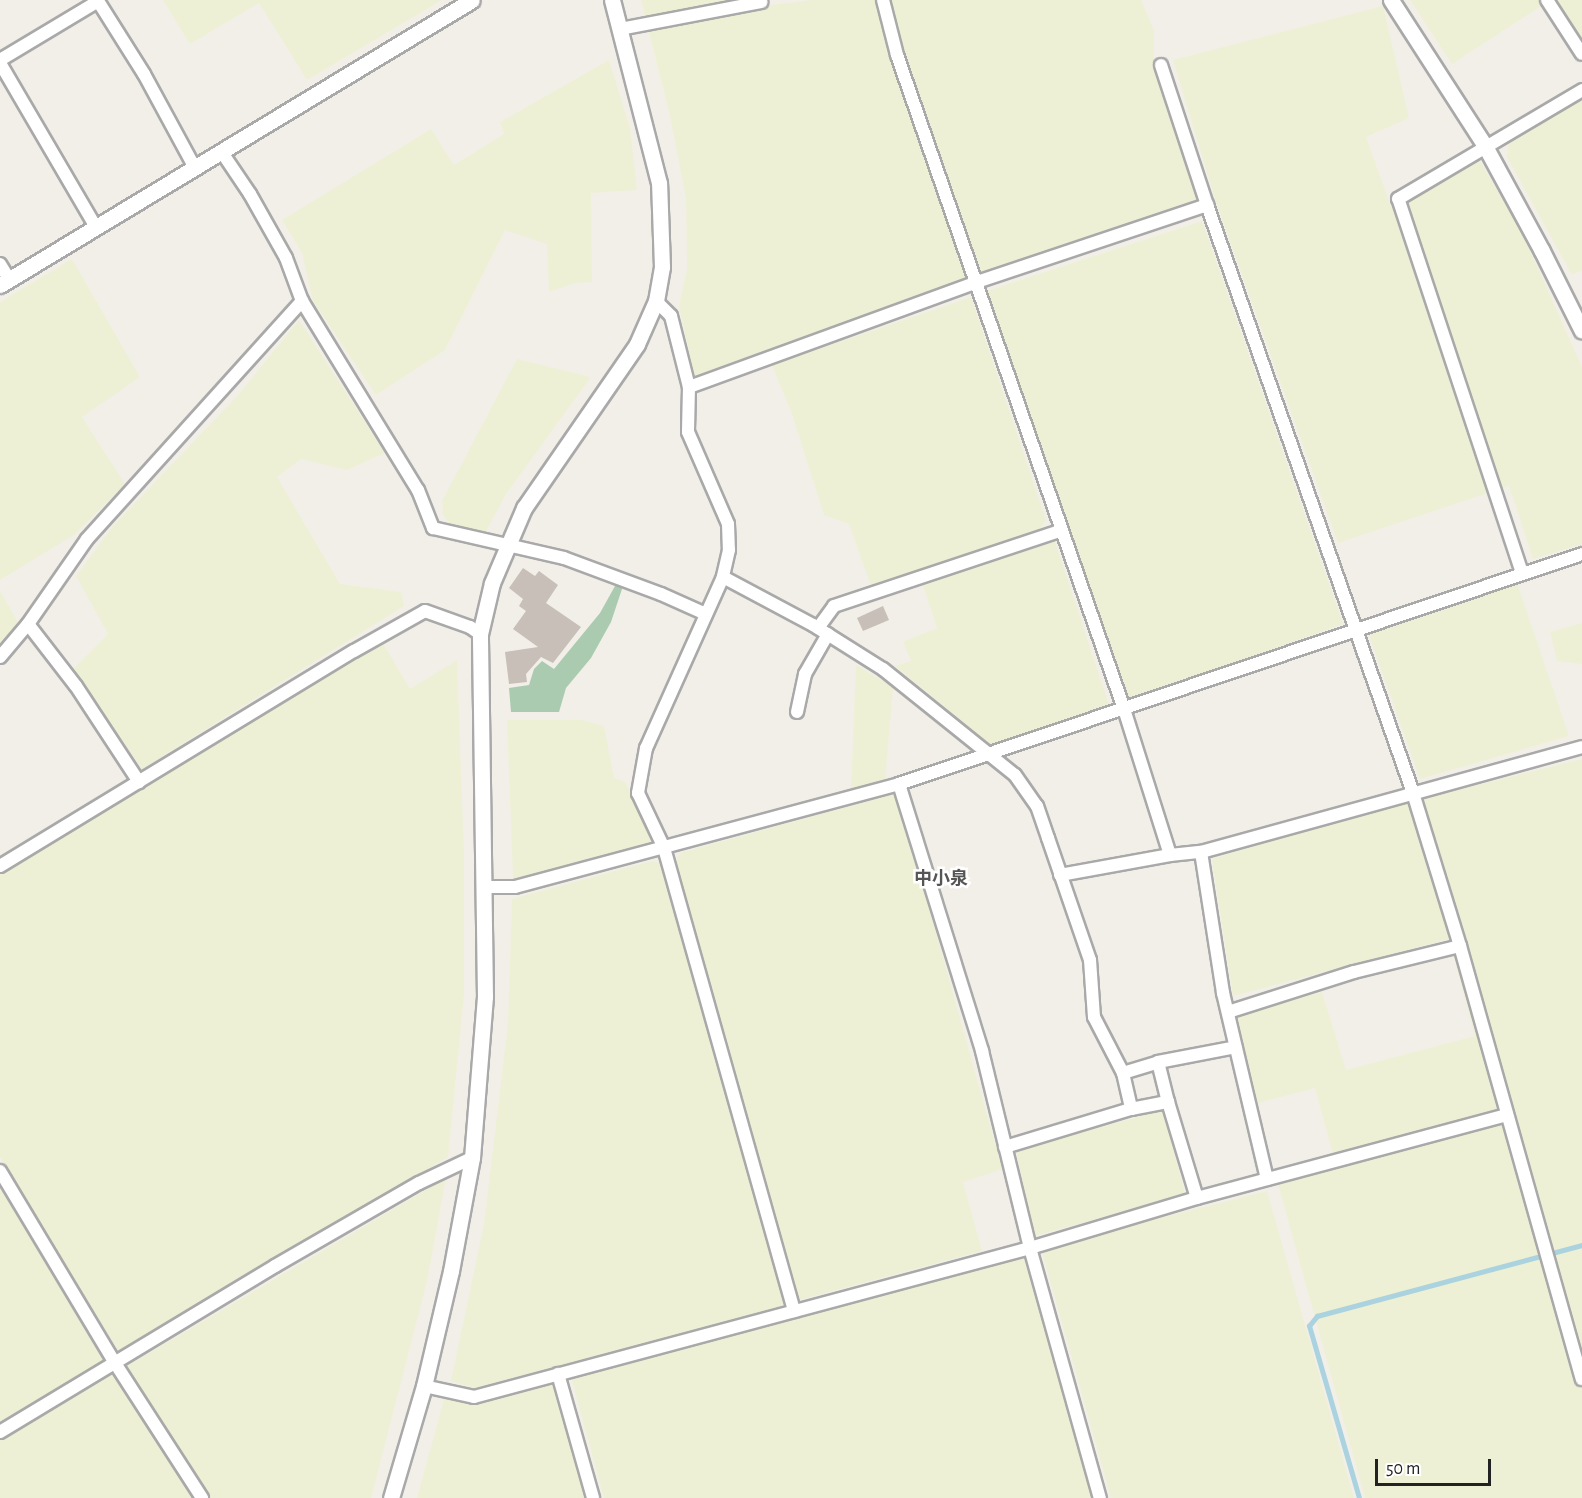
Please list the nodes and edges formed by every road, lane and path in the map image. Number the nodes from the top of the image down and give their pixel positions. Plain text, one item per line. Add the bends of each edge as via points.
1 (472, 0) edge
2 (612, 0) edge
3 (883, 0) edge
4 (1391, 0) edge
5 (1547, 0) edge
6 (761, 2) dead end
7 (620, 29) junction
8 (1582, 54) edge
9 (0, 62) edge
10 (1161, 65) dead end
11 (1582, 90) edge
12 (1485, 146) junction
13 (221, 151) junction
14 (195, 168) junction
15 (1207, 205) junction
16 (96, 227) junction
17 (0, 264) edge
18 (5, 282) edge
19 (976, 282) junction
20 (302, 301) junction
21 (656, 301) junction
22 (1582, 331) edge
23 (689, 387) junction
24 (1062, 530) junction
25 (506, 547) junction
26 (1582, 554) edge
27 (1522, 573) junction
28 (723, 577) junction
29 (706, 614) junction
30 (28, 624) junction
31 (823, 631) junction
32 (1358, 631) junction
33 (480, 634) junction
34 (0, 657) edge
35 (1124, 710) junction
36 (797, 712) dead end
37 (1582, 747) edge
38 (989, 754) junction
39 (139, 782) junction
40 (900, 784) junction
41 (1413, 793) junction
42 (663, 848) junction
43 (1201, 852) junction
44 (1170, 855) junction
45 (0, 866) edge
46 (1060, 875) junction
47 (485, 887) junction
48 (1460, 946) junction
49 (1228, 1012) junction
50 (1236, 1047) junction
51 (1158, 1062) junction
52 (1123, 1073) junction
53 (1168, 1102) junction
54 (1131, 1109) junction
55 (1507, 1115) junction
56 (1005, 1147) junction
57 (472, 1158) junction
58 (0, 1171) edge
59 (1268, 1179) junction
60 (1197, 1198) junction
61 (1030, 1248) junction
62 (794, 1311) junction
63 (115, 1363) junction
64 (558, 1374) junction
65 (1582, 1379) edge
66 (424, 1386) junction
67 (0, 1432) edge
68 (202, 1498) edge
69 (391, 1498) edge
70 (593, 1498) edge
71 (1100, 1498) edge

1 - 13 street
2 - 7 street
3 - 19 street via 897,55
4 - 12 street
5 - 8 street
6 - 7 street
7 - 21 street via 659,183 662,267
9 - 14 street via 98,1 144,74
9 - 16 street
10 - 15 street
11 - 12 street
12 - 22 street
12 - 27 street via 1398,199
13 - 14 street
13 - 20 street via 286,258
14 - 16 street
15 - 19 street
15 - 32 street
16 - 18 street
17 - 18 street
19 - 23 street
19 - 24 street
20 - 25 street via 418,490 433,528
20 - 30 street via 87,539
21 - 23 street via 671,316
21 - 25 street via 637,344 524,508
23 - 28 street via 688,432 728,524 729,550
24 - 31 street via 834,606
24 - 35 street
25 - 29 street via 564,558
25 - 33 street via 492,583
26 - 27 street
27 - 32 street
28 - 29 street
28 - 31 street
29 - 42 street via 646,748 638,793
30 - 34 street
30 - 39 street via 76,686
31 - 36 street via 805,674
31 - 38 street via 883,669
32 - 35 street
32 - 41 street
33 - 39 street via 425,611
33 - 47 street
35 - 38 street
35 - 44 street
37 - 41 street
38 - 40 street
38 - 46 street via 1015,775 1037,806
39 - 45 street
40 - 42 street
40 - 56 street via 982,1051
41 - 43 street
41 - 48 street
42 - 47 street via 515,886
42 - 62 street
43 - 44 street
43 - 49 street
44 - 46 street
46 - 52 street via 1090,960 1094,1017
47 - 57 street via 485,997
48 - 49 street via 1354,972
48 - 55 street
49 - 50 street
50 - 51 street
50 - 59 street
51 - 52 street
51 - 53 street
52 - 54 street
53 - 54 street
53 - 60 street
54 - 56 street
55 - 59 street
55 - 65 street
56 - 61 street
57 - 63 street via 419,1183
57 - 66 street
58 - 63 street
59 - 60 street
60 - 61 street
61 - 62 street
61 - 71 street
62 - 64 street
63 - 67 street
63 - 68 street
64 - 66 street via 474,1397
64 - 70 street
66 - 69 street

